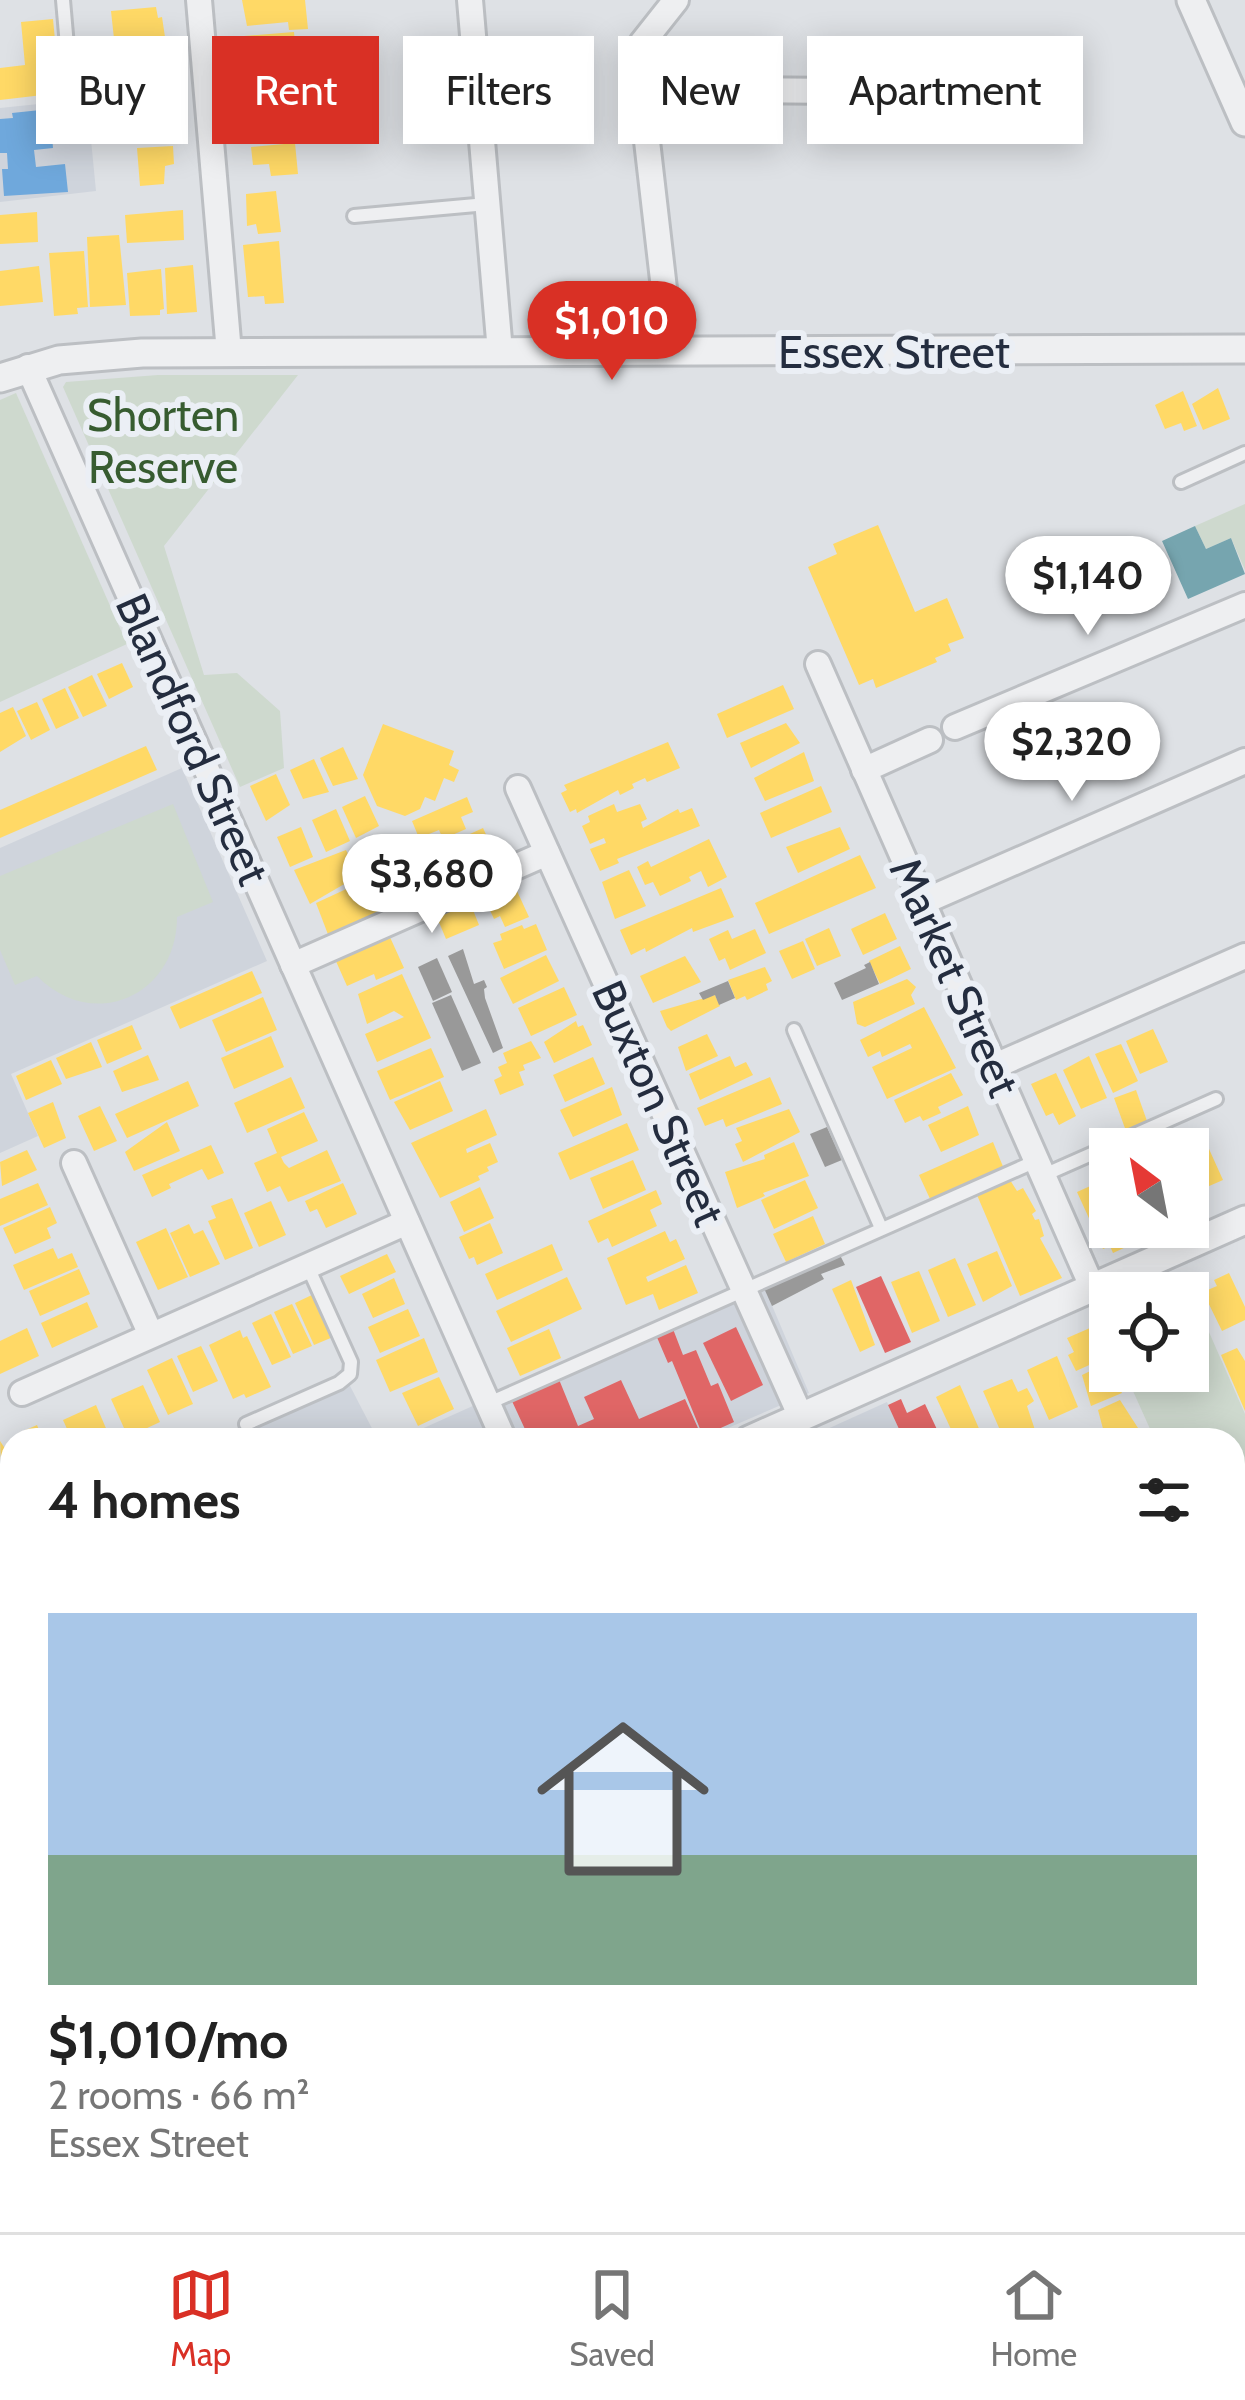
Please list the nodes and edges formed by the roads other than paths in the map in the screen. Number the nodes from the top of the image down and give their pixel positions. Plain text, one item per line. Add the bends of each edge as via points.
1 (63, 0) edge
2 (199, 0) edge
3 (470, 0) edge
4 (676, 0) edge
5 (1191, 0) edge
6 (66, 36) edge
7 (647, 36) edge
8 (1245, 122) edge
9 (647, 144) edge
10 (487, 204) junction
11 (354, 216) dead end
12 (1245, 351) edge
13 (500, 352) junction
14 (678, 352) junction
15 (229, 353) junction
16 (28, 367) junction
17 (0, 378) edge
18 (1245, 453) edge
19 (1181, 482) dead end
20 (1245, 605) edge
21 (818, 664) dead end
22 (955, 727) dead end
23 (930, 740) dead end
24 (1245, 761) edge
25 (864, 770) junction
26 (518, 788) dead end
27 (547, 853) junction
28 (923, 902) junction
29 (1245, 956) edge
30 (293, 964) junction
31 (794, 1030) dead end
32 (995, 1066) junction
33 (1216, 1099) dead end
34 (74, 1163) dead end
35 (1040, 1168) junction
36 (1245, 1220) edge
37 (407, 1222) junction
38 (881, 1228) junction
39 (307, 1266) junction
40 (1130, 1272) edge
41 (1089, 1280) edge
42 (744, 1290) junction
43 (1089, 1291) edge
44 (151, 1335) junction
45 (22, 1394) dead end
46 (488, 1404) junction
47 (801, 1417) junction
48 (246, 1424) dead end
49 (499, 1428) edge
50 (776, 1428) edge

1 - 6 lane
2 - 15 street
3 - 10 street
4 - 7 street
5 - 8 street
9 - 14 street
10 - 11 lane
10 - 13 street
12 - 14 street, Essex Street
13 - 14 street, Essex Street
13 - 15 street, Essex Street
15 - 16 street, Essex Street via 104,355
16 - 17 street, Essex Street
16 - 30 street, Blandford Street
18 - 19 lane
20 - 22 street
21 - 25 street, Market Street
23 - 25 street
24 - 28 street
25 - 28 street, Market Street
26 - 27 street, Buxton Street
27 - 30 street
27 - 42 street, Buxton Street
28 - 32 street, Market Street
29 - 32 street
30 - 37 street, Blandford Street
31 - 38 lane
32 - 35 street, Market Street
33 - 35 lane
34 - 44 street
35 - 38 lane
35 - 41 street, Market Street
36 - 40 street
37 - 39 street
37 - 46 street, Blandford Street
38 - 42 lane
39 - 44 street
39 - 48 lane via 350,1374
42 - 46 lane
42 - 47 street, Buxton Street
43 - 47 street
44 - 45 street
46 - 49 street, Blandford Street
47 - 50 street

